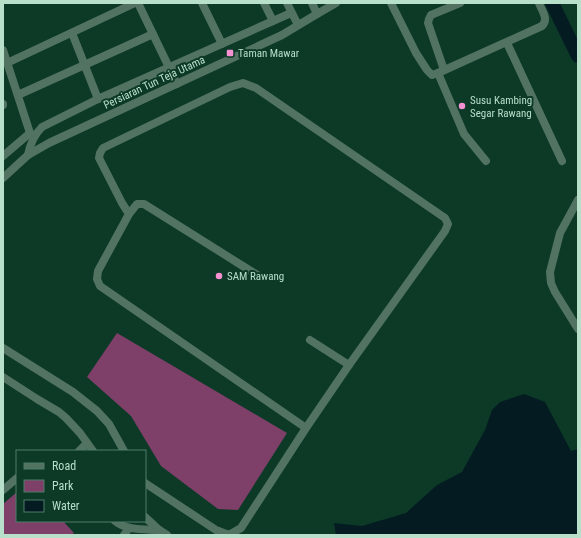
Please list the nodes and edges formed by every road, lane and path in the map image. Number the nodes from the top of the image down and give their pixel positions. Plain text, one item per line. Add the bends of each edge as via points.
1 (137, 3) edge
2 (202, 3) edge
3 (264, 3) edge
4 (287, 3) edge
5 (312, 3) edge
6 (336, 3) edge
7 (391, 3) edge
8 (460, 3) edge
9 (539, 3) edge
10 (291, 13) junction
11 (317, 14) junction
12 (273, 21) junction
13 (298, 25) junction
14 (72, 33) junction
15 (153, 34) junction
16 (508, 43) junction
17 (222, 44) junction
18 (3, 50) edge
19 (7, 63) junction
20 (85, 65) junction
21 (170, 68) junction
22 (441, 72) junction
23 (177, 84) junction
24 (18, 95) junction
25 (98, 99) junction
26 (33, 134) junction
27 (28, 155) junction
28 (3, 156) edge
29 (486, 161) dead end
30 (562, 161) dead end
31 (3, 178) edge
32 (578, 200) edge
33 (129, 214) junction
34 (259, 276) dead end
35 (578, 329) edge
36 (310, 340) dead end
37 (3, 348) edge
38 (349, 365) junction
39 (3, 377) edge
40 (306, 428) junction
41 (87, 443) junction
42 (80, 450) edge
43 (92, 450) edge
44 (123, 450) edge
45 (16, 479) edge
46 (146, 484) edge
47 (3, 490) edge
48 (146, 518) edge
49 (116, 522) edge
50 (126, 532) edge
51 (163, 533) edge

1 - 14 street
1 - 15 street
2 - 17 street
3 - 12 street
4 - 10 street
5 - 11 street
6 - 11 street, Persiaran Tun Teja Utama
7 - 22 street via 427,70 432,75
8 - 22 street via 431,15 428,19
9 - 16 street via 546,18 545,23
10 - 12 street
10 - 13 street
11 - 13 street, Persiaran Tun Teja Utama
12 - 17 street
13 - 23 street, Persiaran Tun Teja Utama via 282,36
14 - 19 street
14 - 20 street
15 - 20 street
15 - 21 street
16 - 22 street
16 - 30 street
17 - 21 street
18 - 19 street
19 - 24 street
20 - 24 street
20 - 25 street
21 - 23 street
21 - 25 street
22 - 29 street via 464,134
23 - 27 street, Persiaran Tun Teja Utama
24 - 26 street
25 - 26 street
26 - 27 street
26 - 28 street
27 - 31 street, Persiaran Tun Teja Utama
32 - 35 street via 560,234 550,272 551,284
33 - 34 street via 137,204 144,204
33 - 38 street via 99,158 104,148 230,87 243,83 256,88 445,218 448,224
33 - 40 street via 98,271 97,279 100,286
36 - 38 street
37 - 44 street via 73,392 96,411 109,424
38 - 40 street
39 - 41 street via 59,412
40 - 46 street via 241,528 229,535 216,530
41 - 42 street
41 - 43 street
45 - 47 street
48 - 51 street
49 - 50 street
50 - 51 street

